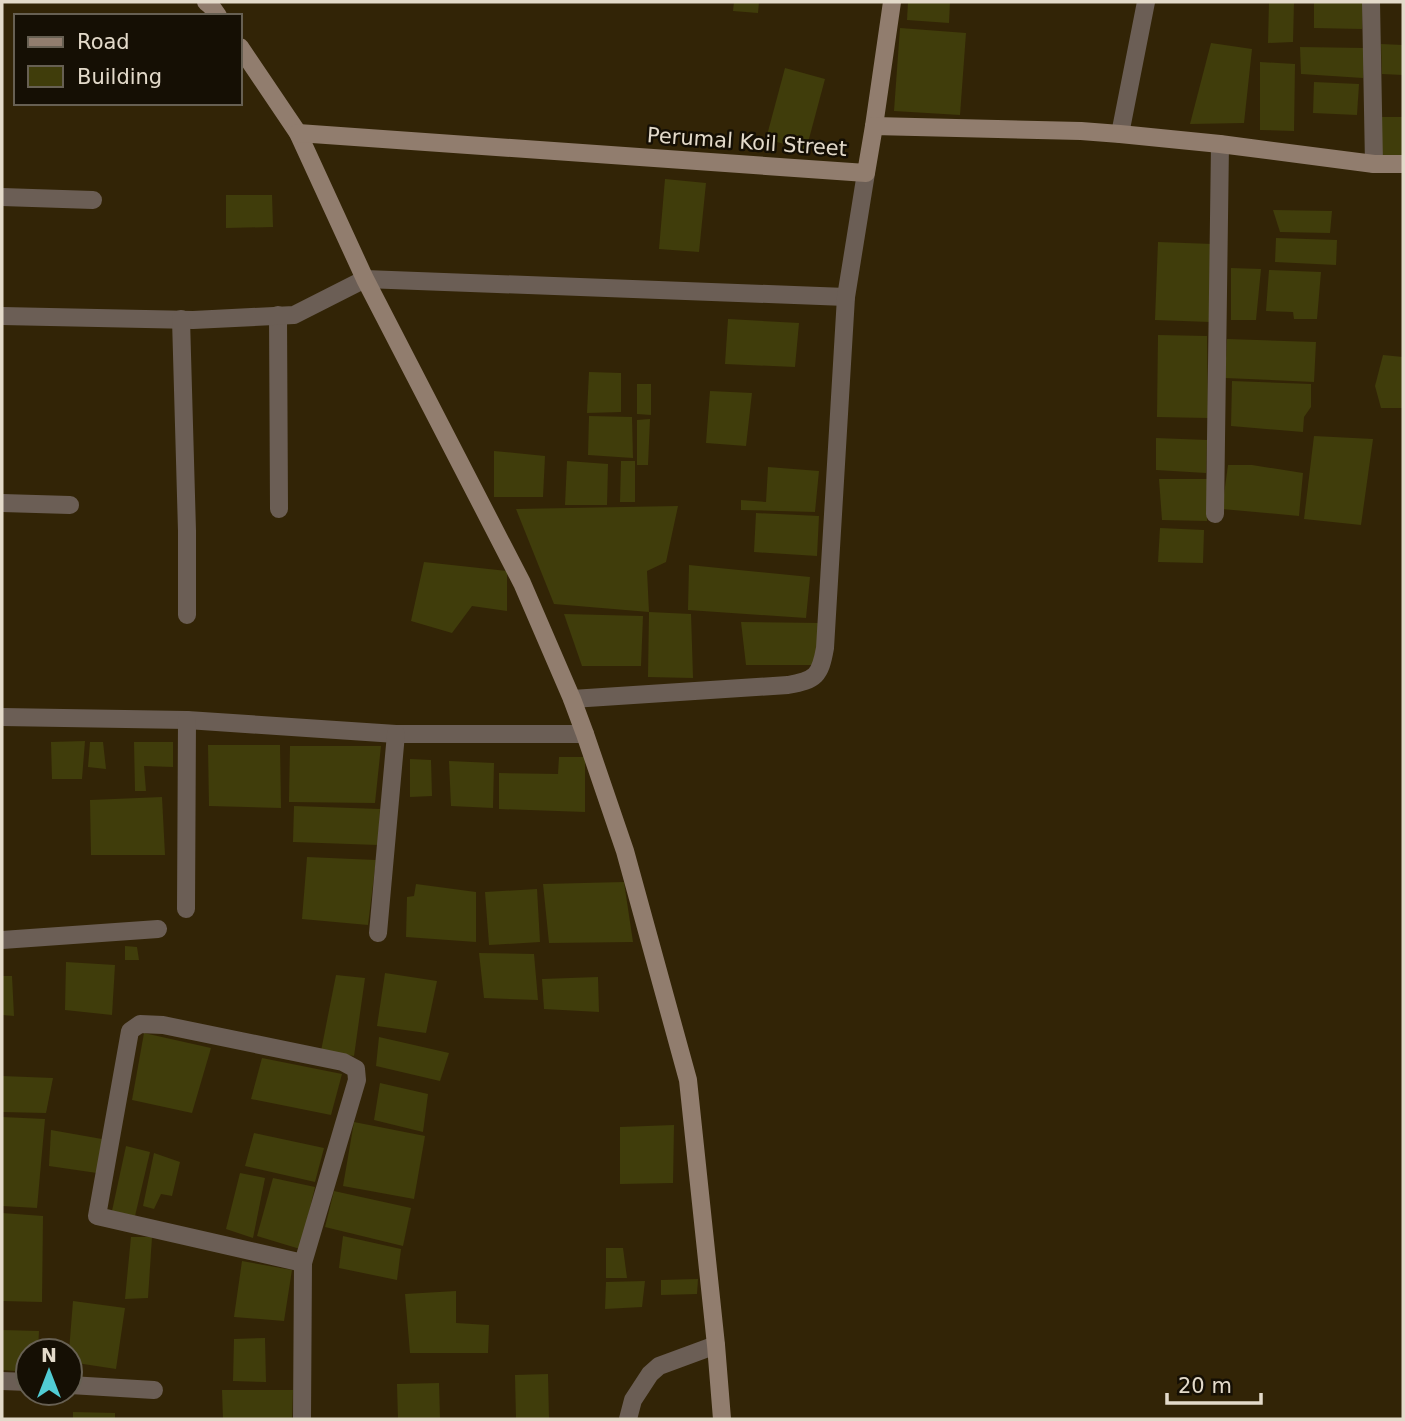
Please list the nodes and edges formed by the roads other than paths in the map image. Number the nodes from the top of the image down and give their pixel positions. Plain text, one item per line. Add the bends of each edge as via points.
1 (892, 2) edge
2 (1146, 2) edge
3 (1371, 2) edge
4 (242, 50) edge
5 (874, 126) junction
6 (298, 133) junction
7 (1120, 134) junction
8 (1220, 144) junction
9 (1374, 164) junction
10 (1403, 164) edge
11 (866, 173) junction
12 (2, 197) edge
13 (93, 200) dead end
14 (365, 279) junction
15 (846, 297) junction
16 (2, 316) edge
17 (278, 316) junction
18 (181, 319) junction
19 (2, 503) edge
20 (70, 505) dead end
21 (279, 509) dead end
22 (1215, 514) dead end
23 (187, 615) dead end
24 (572, 699) junction
25 (2, 717) edge
26 (187, 720) junction
27 (396, 734) junction
28 (585, 734) junction
29 (186, 909) dead end
30 (158, 929) dead end
31 (378, 933) dead end
32 (2, 940) edge
33 (303, 1263) junction
34 (716, 1345) junction
35 (84, 1386) edge
36 (154, 1390) dead end
37 (302, 1419) edge
38 (628, 1419) edge
39 (722, 1419) edge

1 - 5 street
2 - 7 street
3 - 9 street
4 - 6 street
5 - 7 street, Perumal Koil Street
5 - 11 street, Perumal Koil Street
6 - 11 street, Perumal Koil Street
6 - 14 street
7 - 8 street, Perumal Koil Street
8 - 9 street, Perumal Koil Street
8 - 22 street
9 - 10 street, Perumal Koil Street
11 - 15 street
12 - 13 street
14 - 15 street
14 - 17 street via 294,315
14 - 24 street via 522,583
15 - 24 street via 822,667 806,682 788,685
16 - 18 street
17 - 18 street
17 - 21 street
18 - 23 street
19 - 20 street
24 - 28 street
25 - 26 street
26 - 27 street
26 - 29 street
27 - 28 street
27 - 31 street
28 - 34 street via 625,851 688,1080
30 - 32 street
33 - 33 street via 357,1080 356,1069 317,1056 163,1025 140,1024 130,1031 97,1216
33 - 37 street
34 - 38 street via 659,1366 633,1400
34 - 39 street
35 - 36 street

